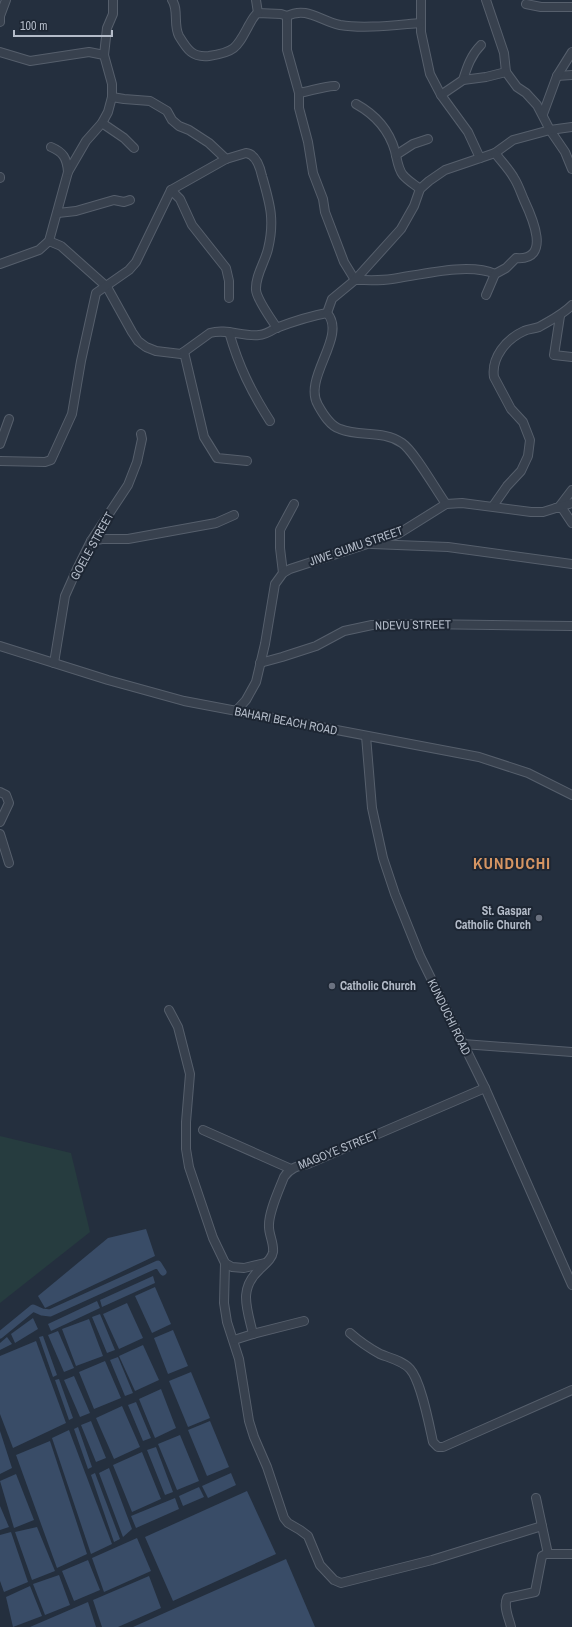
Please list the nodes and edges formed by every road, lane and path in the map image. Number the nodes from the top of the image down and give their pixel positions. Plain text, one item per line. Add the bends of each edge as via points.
1 (6, 0) edge
2 (114, 0) edge
3 (172, 0) edge
4 (256, 0) edge
5 (421, 0) edge
6 (486, 0) edge
7 (526, 4) dead end
8 (572, 7) edge
9 (258, 13) junction
10 (287, 16) junction
11 (0, 22) edge
12 (420, 23) junction
13 (481, 45) dead end
14 (0, 52) edge
15 (572, 52) edge
16 (104, 55) junction
17 (506, 72) junction
18 (572, 75) edge
19 (557, 76) junction
20 (463, 80) junction
21 (335, 86) dead end
22 (299, 93) junction
23 (440, 95) junction
24 (112, 96) junction
25 (356, 104) dead end
26 (543, 114) junction
27 (102, 123) junction
28 (572, 127) edge
29 (550, 130) junction
30 (428, 139) dead end
31 (50, 147) dead end
32 (134, 148) dead end
33 (495, 153) junction
34 (396, 155) junction
35 (480, 158) junction
36 (226, 159) junction
37 (572, 169) edge
38 (68, 172) junction
39 (420, 189) junction
40 (171, 190) junction
41 (130, 200) dead end
42 (58, 213) junction
43 (49, 241) junction
44 (0, 264) edge
45 (495, 274) junction
46 (355, 280) junction
47 (108, 287) junction
48 (486, 295) dead end
49 (228, 298) dead end
50 (572, 305) edge
51 (327, 313) junction
52 (560, 316) junction
53 (277, 328) junction
54 (229, 332) junction
55 (184, 352) junction
56 (572, 357) edge
57 (9, 419) dead end
58 (270, 421) dead end
59 (141, 434) dead end
60 (0, 444) edge
61 (0, 461) edge
62 (247, 461) dead end
63 (572, 490) edge
64 (572, 503) edge
65 (294, 504) dead end
66 (446, 504) junction
67 (493, 506) junction
68 (558, 508) junction
69 (234, 515) dead end
70 (572, 523) edge
71 (91, 541) junction
72 (365, 544) junction
73 (572, 564) edge
74 (283, 573) junction
75 (572, 626) edge
76 (0, 646) edge
77 (54, 663) junction
78 (260, 663) junction
79 (236, 711) junction
80 (366, 736) junction
81 (0, 792) edge
82 (572, 795) edge
83 (0, 822) edge
84 (0, 834) edge
85 (9, 863) dead end
86 (169, 1010) dead end
87 (463, 1044) junction
88 (572, 1052) edge
89 (485, 1088) junction
90 (203, 1130) dead end
91 (291, 1169) junction
92 (225, 1263) junction
93 (266, 1263) junction
94 (572, 1285) edge
95 (304, 1321) dead end
96 (350, 1333) dead end
97 (253, 1334) junction
98 (234, 1340) junction
99 (572, 1390) edge
100 (536, 1498) dead end
101 (542, 1526) junction
102 (548, 1554) junction
103 (572, 1554) edge
104 (511, 1627) edge

1 - 11 street
2 - 16 street
3 - 9 street via 178,34 189,50 200,56 231,51
4 - 9 street
5 - 12 street
6 - 17 street via 504,53
7 - 8 street
9 - 10 street
10 - 12 street via 294,12 302,12 340,25
10 - 22 street via 287,50
12 - 23 street via 430,74
13 - 20 street via 470,62
14 - 16 street via 30,61 89,52
15 - 19 street
16 - 24 street via 112,84
17 - 20 street
17 - 26 street
18 - 19 street
19 - 26 street
20 - 23 street
21 - 22 street
22 - 46 street via 299,108 313,173 344,262
23 - 35 street via 468,132
24 - 27 street
24 - 36 street via 150,101 167,111 179,126 209,143
25 - 34 street via 380,121 388,133
26 - 29 street
27 - 32 street
27 - 38 street via 86,141
28 - 29 street
29 - 33 street via 513,140
29 - 37 street via 558,140
30 - 34 street via 413,144
31 - 38 street via 66,157
33 - 35 street
33 - 45 street via 515,178 533,220 537,246 532,255 516,258
34 - 39 street via 403,176
35 - 39 street via 446,170
36 - 40 street
36 - 53 street via 248,153 260,168 272,214 268,249 256,292
38 - 42 street
39 - 46 street via 401,229
40 - 47 street via 136,262
40 - 49 street via 180,199 192,225 226,268 229,281
41 - 42 street via 114,200 76,211
42 - 43 street
43 - 44 street via 39,250
43 - 47 street via 61,246
45 - 46 street via 489,271 444,270 380,281
45 - 48 street
46 - 51 street via 332,299
47 - 55 street via 138,341 156,351 176,354
47 - 61 street via 96,293 80,361 72,414 55,455 45,462
50 - 52 street
51 - 53 street
51 - 66 street via 331,319 331,336 315,385 317,404 329,422 340,429 386,435 404,444
52 - 56 street via 554,355
52 - 67 street via 516,335 506,343 496,357 494,377 511,409 523,422 530,446 521,471
53 - 54 street via 261,335
54 - 55 street via 210,333
54 - 58 street via 249,387
55 - 62 street via 204,437 209,446 217,458
57 - 60 street
59 - 71 street, GOELE STREET via 137,462 128,485
63 - 68 street
64 - 68 street
65 - 74 street via 280,530
66 - 67 street
66 - 72 street, JIWE GUMU STREET via 398,534
67 - 68 street via 532,512
68 - 70 street via 562,508
69 - 71 street via 216,523 128,540
71 - 77 street, GOELE STREET via 66,596
72 - 73 street via 448,547
72 - 74 street, JIWE GUMU STREET
74 - 78 street via 275,584
75 - 78 street, NDEVU STREET via 372,625 344,631 316,646
76 - 77 street, BAHARI BEACH ROAD
77 - 79 street, BAHARI BEACH ROAD via 184,701
78 - 79 street via 256,682
79 - 80 street, BAHARI BEACH ROAD
80 - 82 street, BAHARI BEACH ROAD via 479,757 528,773
80 - 87 street, KUNDUCHI ROAD via 372,808 383,858 420,956
81 - 83 street via 6,795 9,803
84 - 85 street
86 - 92 street via 178,1027 190,1074 186,1122 189,1167 213,1238
87 - 88 street
87 - 89 street, KUNDUCHI ROAD
89 - 91 street, MAGOYE STREET
89 - 94 street, KUNDUCHI ROAD
90 - 91 street
91 - 93 street, MAGOYE STREET via 284,1177 270,1216 273,1251
92 - 93 street via 232,1267 244,1268
92 - 98 street via 224,1303 227,1322
93 - 97 street, MAGOYE STREET via 252,1276 246,1288 246,1304
95 - 97 street
96 - 99 street via 364,1344 411,1370 421,1391 433,1442 438,1447
97 - 98 street
98 - 101 street via 254,1437 284,1518 308,1536 320,1565 334,1580 344,1583 432,1560
100 - 101 street
101 - 102 street
102 - 103 street
102 - 104 street via 540,1558 535,1592 505,1600

